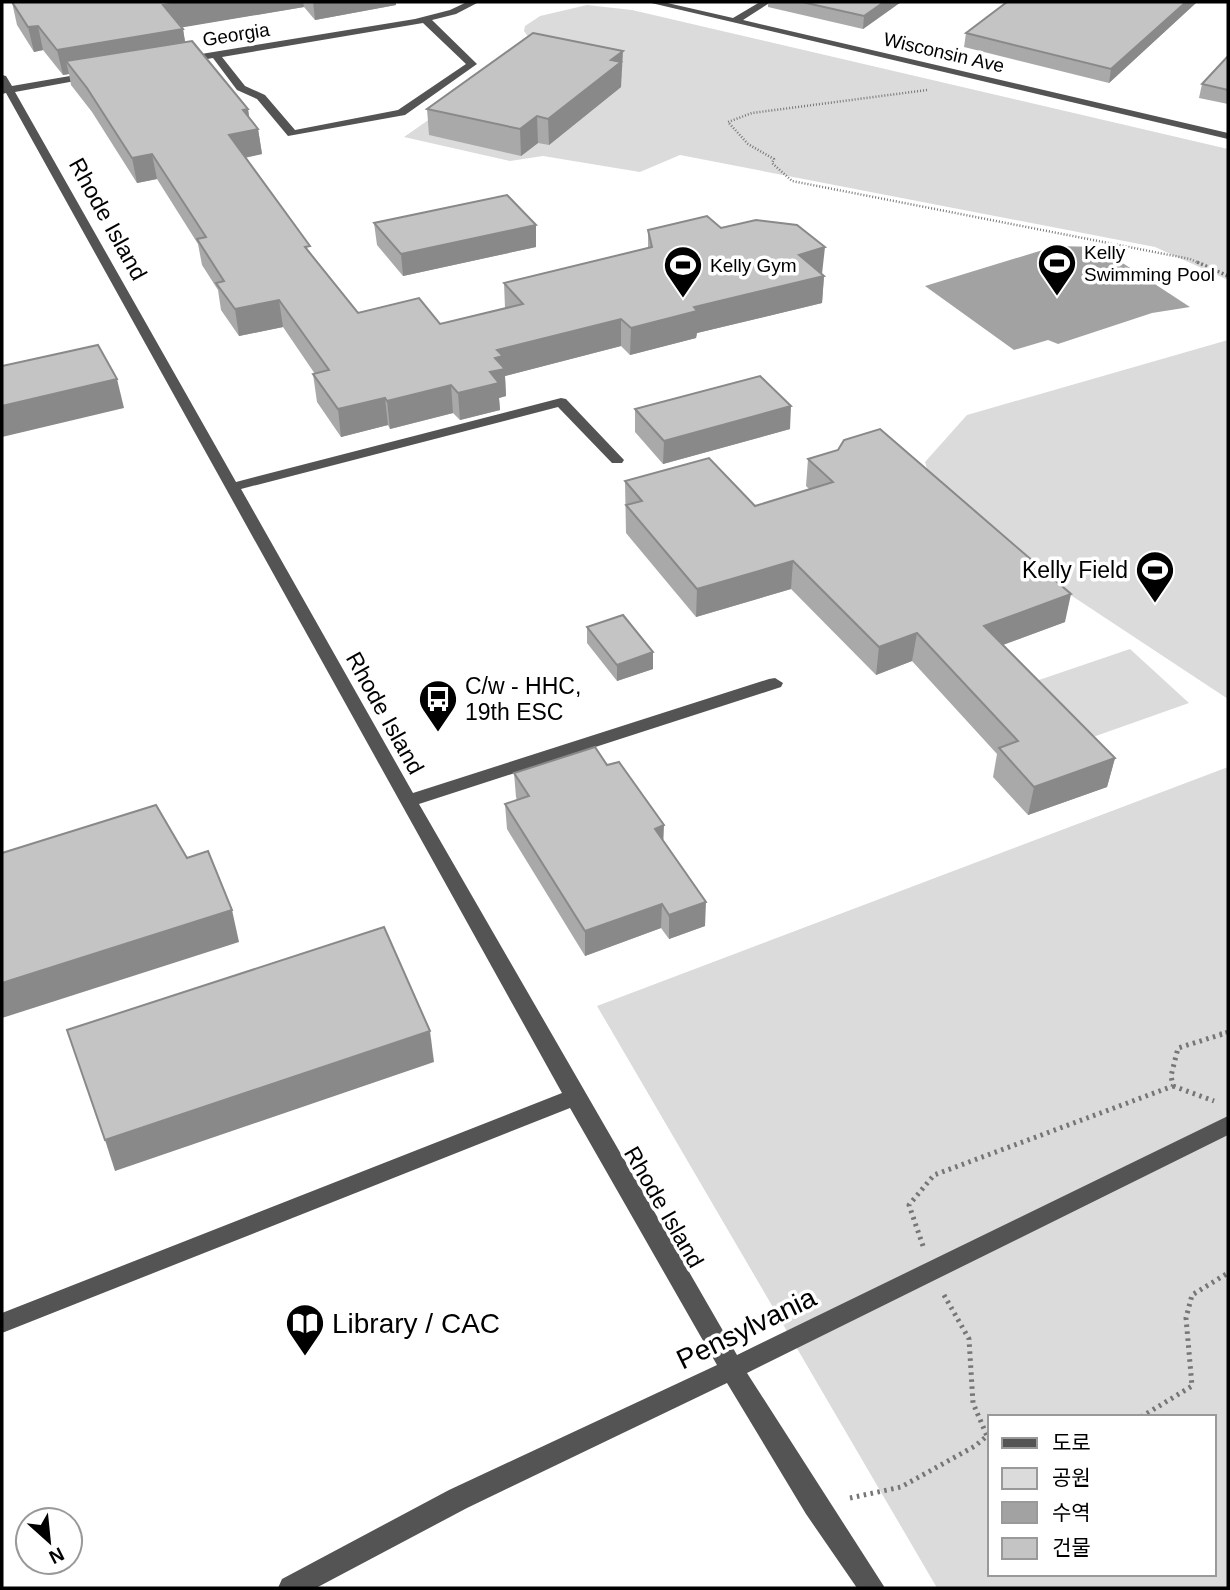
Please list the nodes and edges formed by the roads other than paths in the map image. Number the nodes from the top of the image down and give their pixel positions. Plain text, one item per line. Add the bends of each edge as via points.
1 (474, 2) edge
2 (652, 2) edge
3 (766, 2) edge
4 (425, 19) junction
5 (735, 21) junction
6 (216, 55) junction
7 (177, 61) edge
8 (99, 74) edge
9 (4, 86) edge
10 (1228, 136) edge
11 (617, 460) dead end
12 (232, 487) junction
13 (775, 683) dead end
14 (409, 801) junction
15 (575, 1097) junction
16 (1228, 1125) edge
17 (2, 1323) edge
18 (732, 1369) junction
19 (291, 1588) edge
20 (872, 1588) edge

1 - 4 street, Georgia
2 - 5 street, Wisconsin Ave
3 - 5 street
4 - 6 street, Georgia
4 - 6 street via 472,64 401,113 292,134 261,97 241,88
5 - 10 street, Wisconsin Ave
6 - 7 street, Georgia
8 - 9 street
9 - 12 street, Rhode Island
11 - 12 street via 561,402
12 - 14 street, Rhode Island
13 - 14 street
14 - 15 street, Rhode Island
15 - 17 street
15 - 18 street, Rhode Island
16 - 18 street, Pensylvania
18 - 19 street, Pensylvania via 458,1499
18 - 20 street, Rhode Island

